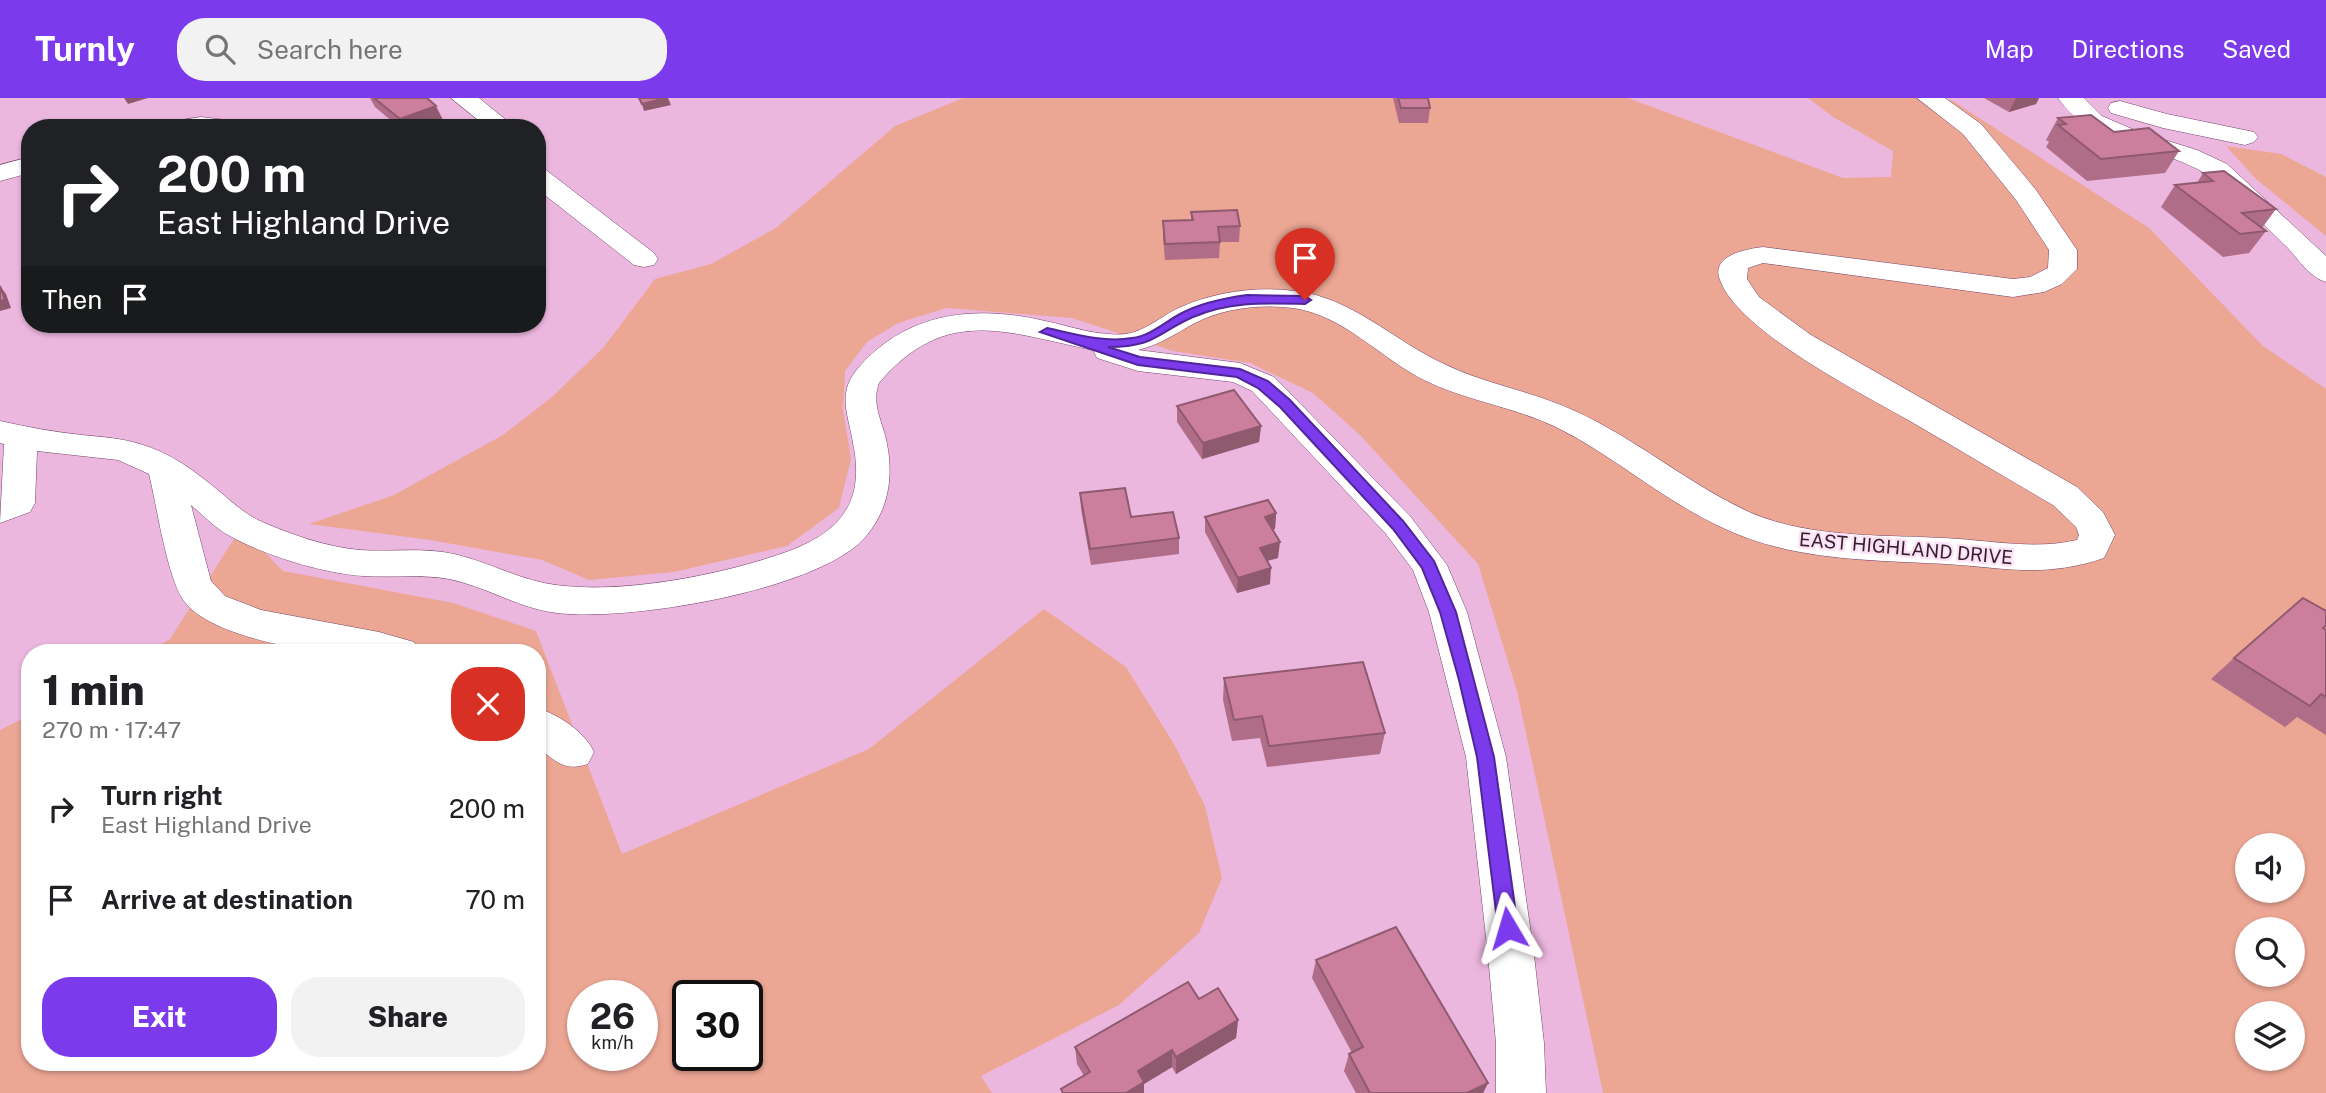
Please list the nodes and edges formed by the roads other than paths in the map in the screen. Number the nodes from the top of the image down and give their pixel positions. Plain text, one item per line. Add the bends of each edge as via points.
1 (463, 98) edge
2 (1929, 98) edge
3 (2070, 98) edge
4 (2084, 98) edge
5 (492, 119) edge
6 (2245, 136) dead end
7 (21, 167) edge
8 (0, 173) edge
9 (546, 183) edge
10 (644, 259) dead end
11 (2326, 273) edge
12 (1047, 332) junction
13 (10, 434) edge
14 (164, 466) junction
15 (9, 507) edge
16 (356, 644) edge
17 (546, 731) edge
18 (574, 752) dead end
19 (1521, 1093) edge

1 - 5 street
2 - 12 street, EAST HIGHLAND DRIVE via 1972,129 2027,196 2063,250 2063,269 2056,277 2013,288 1763,255 1738,262 1733,279 1749,303 1800,342 2064,496 2091,521 2097,535 2091,549 2075,555 2024,559 1835,544 1747,526 1704,505 1619,447 1544,409 1443,377 1339,312 1305,300 1224,302 1132,343 1094,342
3 - 11 street via 2093,121 2218,170
4 - 6 street via 2163,121
7 - 8 street
9 - 10 street
12 - 14 street, EAST HIGHLAND DRIVE via 953,320 898,349 866,377 860,390 875,479 855,527 829,548 803,559 687,591 581,601 550,598 461,568 347,562 241,528
12 - 19 street via 1138,361 1240,373 1263,384 1398,525 1429,565 1448,612 1486,757 1517,1006
13 - 14 street, EAST HIGHLAND DRIVE via 118,449
13 - 15 street
14 - 16 street via 189,569 197,591 213,606 239,618
17 - 18 street

